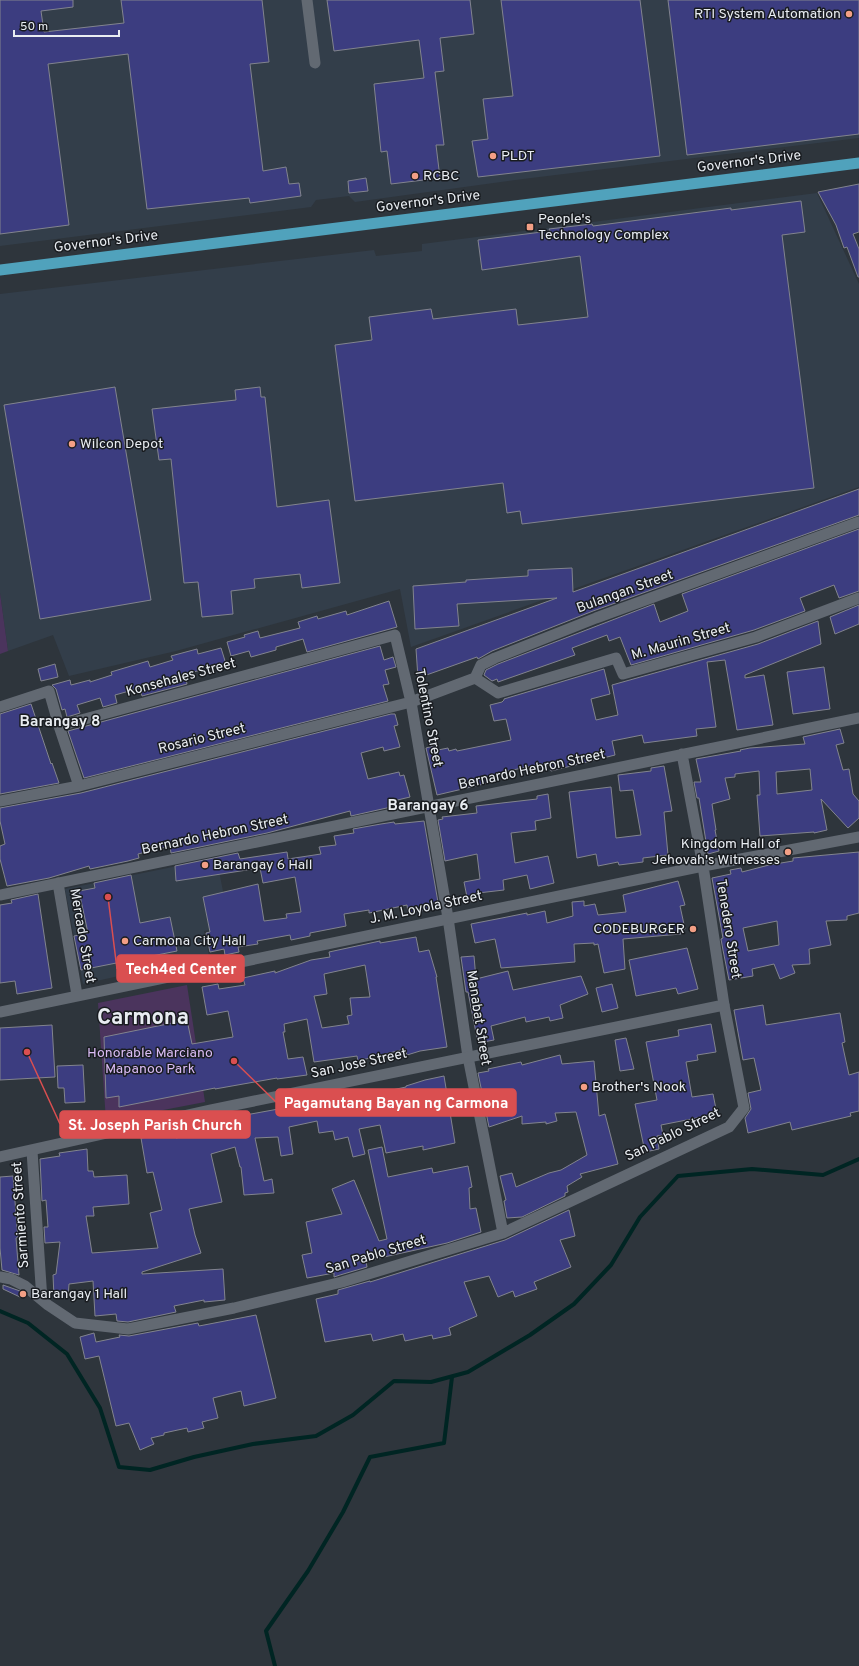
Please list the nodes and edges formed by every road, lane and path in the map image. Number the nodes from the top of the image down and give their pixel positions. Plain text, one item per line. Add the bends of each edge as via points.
1 (307, 0) edge
2 (315, 63) dead end
3 (859, 163) edge
4 (0, 270) edge
5 (859, 522) edge
6 (859, 598) edge
7 (395, 635) joint
8 (475, 678) junction
9 (411, 702) junction
10 (0, 707) edge
11 (859, 718) edge
12 (59, 726) junction
13 (682, 754) junction
14 (79, 786) junction
15 (0, 801) edge
16 (429, 806) junction
17 (859, 837) edge
18 (703, 866) junction
19 (58, 883) junction
20 (0, 895) edge
21 (448, 918) junction
22 (77, 995) junction
23 (724, 1005) junction
24 (0, 1012) edge
25 (468, 1057) junction
26 (744, 1108) joint
27 (32, 1151) junction
28 (0, 1157) edge
29 (503, 1233) junction
30 (0, 1277) edge
31 (42, 1300) junction

1 - 2 street
3 - 4 highway, Governor's Drive
5 - 8 street, Bulangan Street via 596,618 495,658 481,665
6 - 8 street, M. Maurin Street via 756,637 623,674 616,658 498,693
7 - 9 street, Tolentino Street
7 - 12 street, Konsehales Street
8 - 9 street
9 - 14 street, Rosario Street
9 - 16 street, Tolentino Street
10 - 12 street via 49,691
11 - 13 street, Bernardo Hebron Street
12 - 14 street
13 - 16 street, Bernardo Hebron Street
13 - 18 street, Tenedero Street
14 - 15 street, Rosario Street
16 - 19 street, Bernardo Hebron Street
16 - 21 street, Manabat Street
17 - 18 street, J. M. Loyola Street
18 - 21 street, J. M. Loyola Street
18 - 23 street, Tenedero Street
19 - 20 street, Bernardo Hebron Street
19 - 22 street, Mercado Street
21 - 22 street, J. M. Loyola Street
21 - 25 street, Manabat Street
22 - 24 street, J. M. Loyola Street
23 - 25 street, San Jose Street
23 - 26 street, Tenedero Street
25 - 27 street, San Jose Street via 210,1110
25 - 29 street, Manabat Street
26 - 29 street, San Pablo Street via 729,1127
27 - 28 street, San Jose Street
27 - 31 street, Sarmiento Street
29 - 31 street, San Pablo Street via 342,1282 234,1308 128,1329 75,1322
30 - 31 street, San Pablo Street via 18,1282

